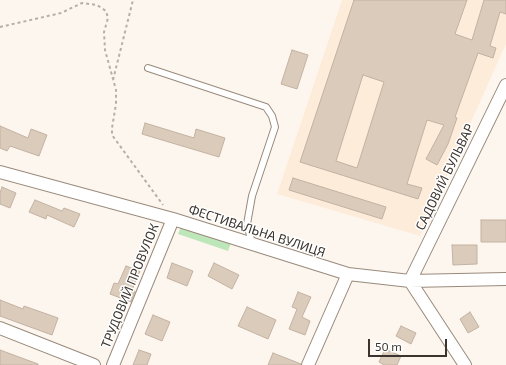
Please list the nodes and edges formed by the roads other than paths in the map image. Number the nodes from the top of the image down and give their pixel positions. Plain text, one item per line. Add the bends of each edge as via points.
1 (148, 68) dead end
2 (506, 85) edge
3 (503, 99) edge
4 (0, 172) edge
5 (173, 219) junction
6 (252, 243) junction
7 (348, 274) junction
8 (506, 279) edge
9 (410, 280) junction
10 (0, 328) edge
11 (464, 364) edge
12 (94, 365) edge
13 (113, 365) edge
14 (308, 365) edge

1 - 6 lane via 266,107 272,116 275,127 252,196 247,224
2 - 3 street, САДОВИЙ БУЛЬВАР
3 - 9 street, САДОВИЙ БУЛЬВАР
4 - 5 street, ФЕСТИВАЛЬНА ВУЛИЦЯ
5 - 6 street, ФЕСТИВАЛЬНА ВУЛИЦЯ
5 - 13 street, ТРУДОВИЙ ПРОВУЛОК
6 - 7 street, ФЕСТИВАЛЬНА ВУЛИЦЯ
7 - 9 street, ФЕСТИВАЛЬНА ВУЛИЦЯ
7 - 14 street
8 - 9 street, ФЕСТИВАЛЬНА ВУЛИЦЯ
9 - 11 street
10 - 12 street

